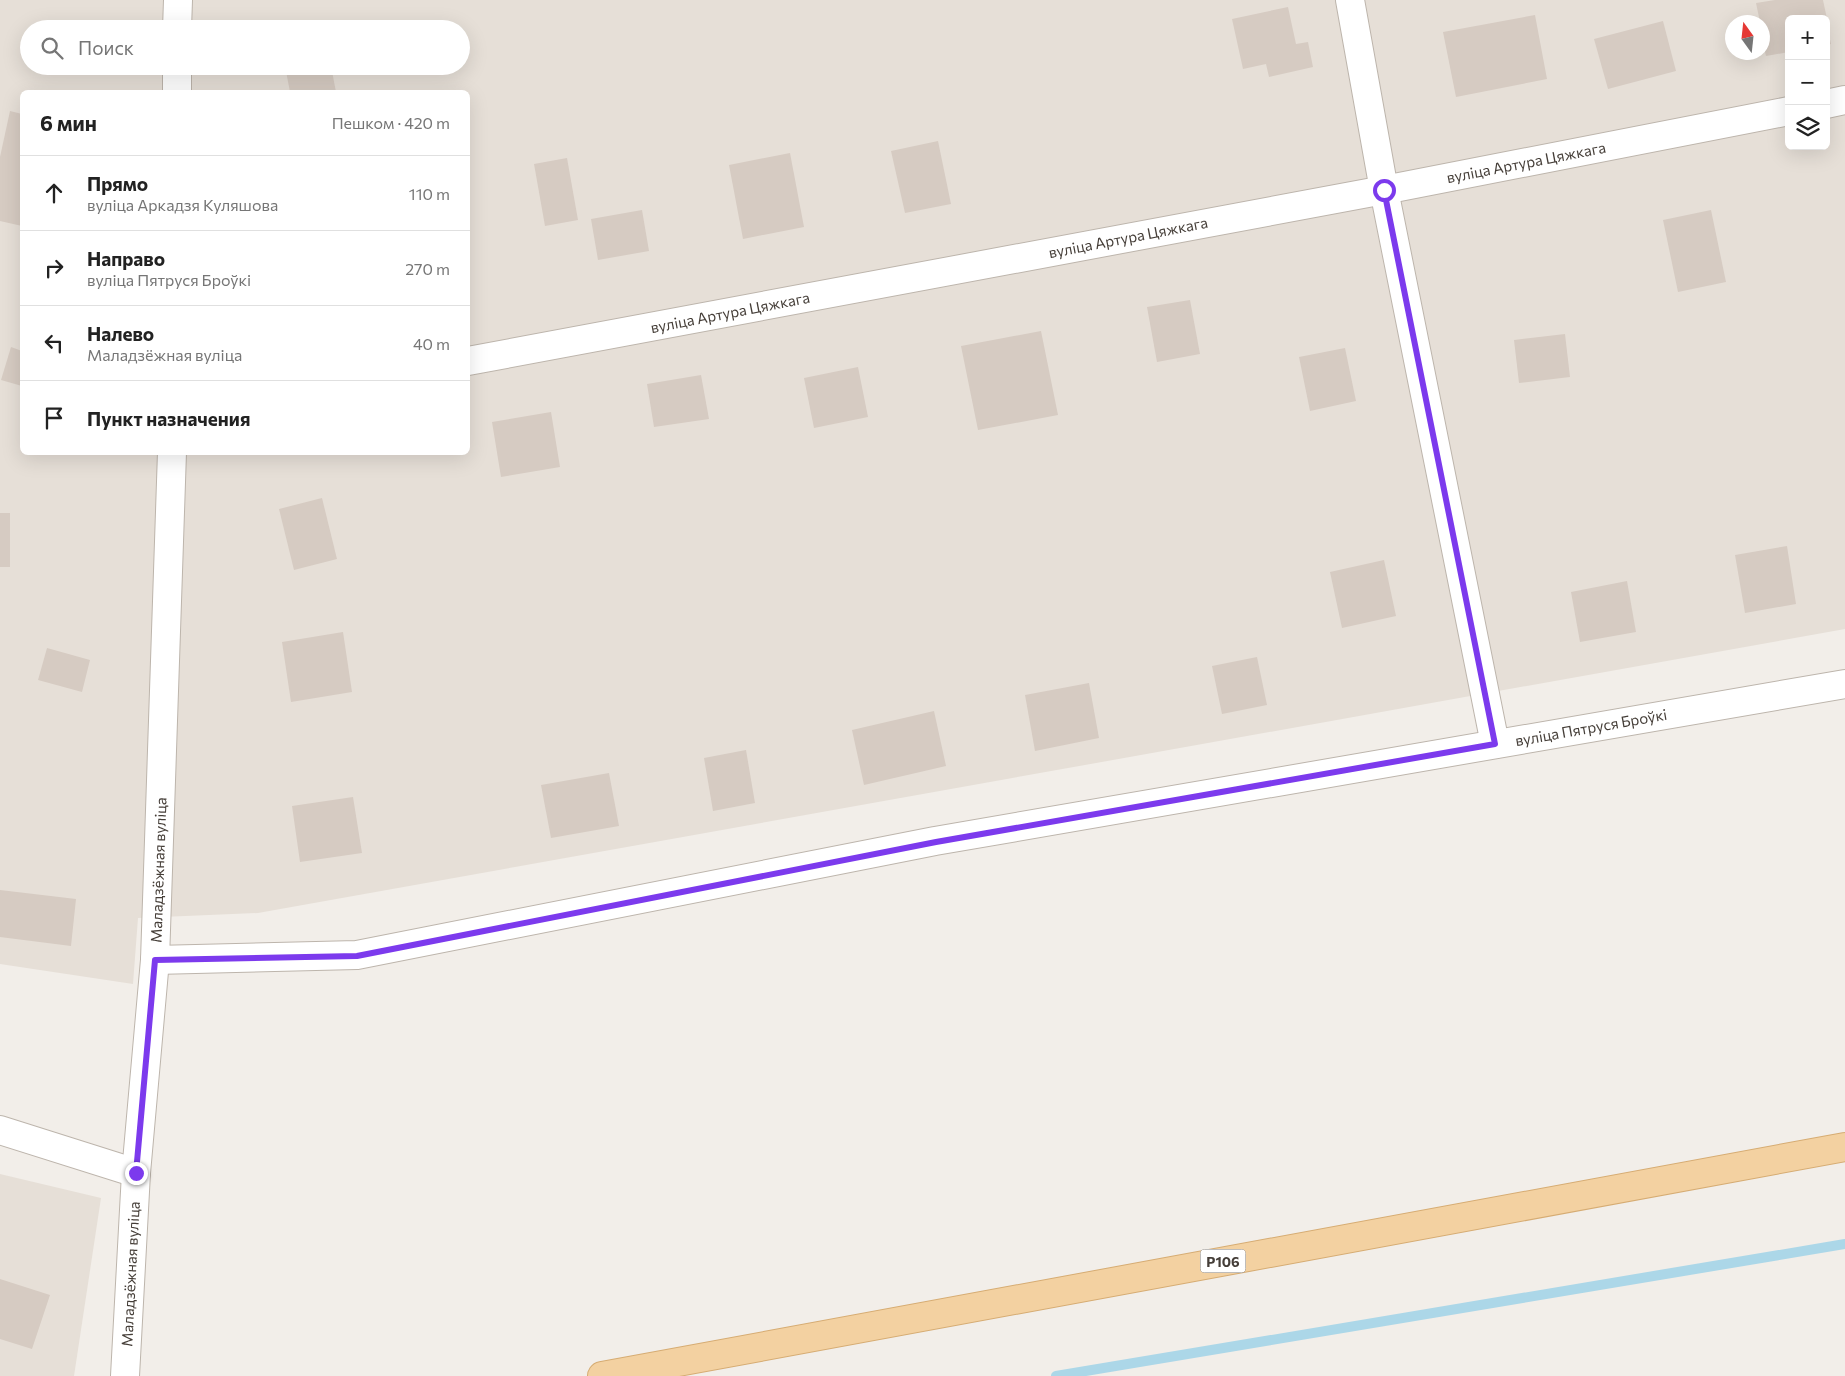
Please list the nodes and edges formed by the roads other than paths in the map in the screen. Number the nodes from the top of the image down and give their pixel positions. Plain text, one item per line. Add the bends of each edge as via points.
1 (178, 0) edge
2 (1350, 0) edge
3 (177, 20) edge
4 (177, 75) edge
5 (177, 90) edge
6 (1845, 100) edge
7 (1830, 103) edge
8 (1785, 112) edge
9 (1384, 190) junction
10 (470, 361) edge
11 (172, 455) edge
12 (1845, 684) edge
13 (1495, 744) junction
14 (155, 960) junction
15 (0, 1130) edge
16 (1845, 1147) edge
17 (136, 1173) junction
18 (125, 1376) edge
19 (602, 1376) edge

1 - 3 street
2 - 9 street
4 - 5 street
6 - 7 street
8 - 9 street, вуліца Артура Цяжкага
9 - 10 street, вуліца Артура Цяжкага
9 - 13 street
11 - 14 street, Маладзёжная вуліца
12 - 13 street, вуліца Пятруся Броўкі
13 - 14 street, вуліца Пятруся Броўкі via 936,842 357,956
14 - 17 street, Маладзёжная вуліца
15 - 17 street
16 - 19 main road, Р106
17 - 18 street, Маладзёжная вуліца

